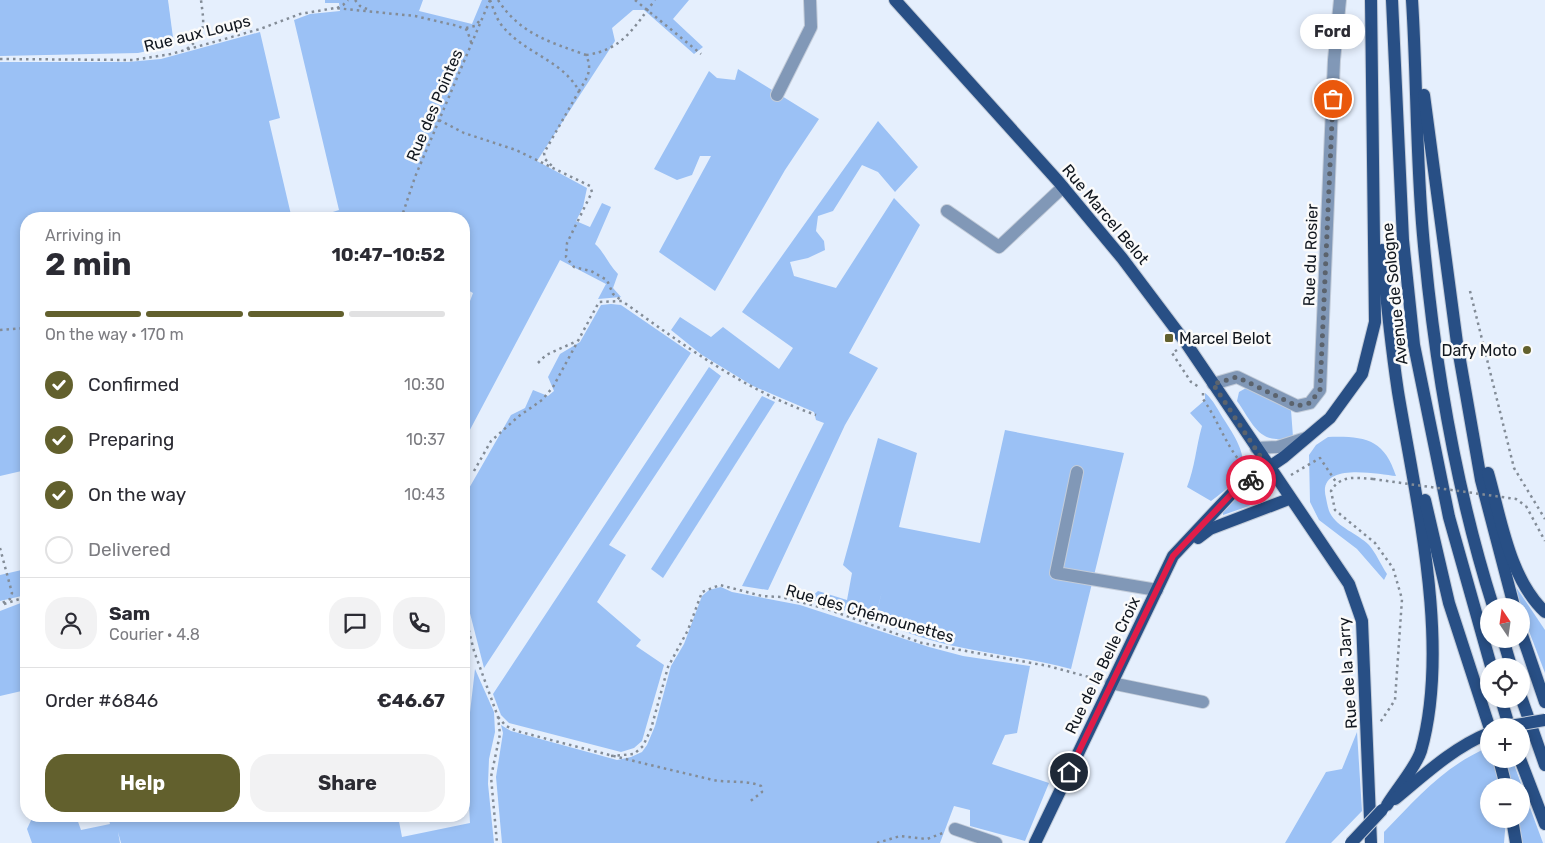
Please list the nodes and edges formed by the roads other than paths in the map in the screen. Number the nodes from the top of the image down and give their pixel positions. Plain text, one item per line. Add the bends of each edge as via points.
1 (810, 0) edge
2 (895, 0) edge
3 (1340, 0) edge
4 (1372, 0) edge
5 (1392, 0) edge
6 (1412, 0) edge
7 (1413, 16) junction
8 (777, 95) dead end
9 (1373, 118) junction
10 (1063, 187) junction
11 (947, 211) dead end
12 (1213, 384) junction
13 (1398, 391) junction
14 (1472, 418) junction
15 (1311, 436) junction
16 (1256, 448) junction
17 (1268, 468) junction
18 (1077, 472) dead end
19 (1289, 499) junction
20 (1173, 556) junction
21 (1157, 590) junction
22 (1491, 598) edge
23 (1512, 598) edge
24 (1545, 612) edge
25 (1526, 648) edge
26 (1489, 658) edge
27 (1111, 683) junction
28 (1203, 702) dead end
29 (1545, 702) edge
30 (1525, 708) edge
31 (1486, 718) edge
32 (1545, 720) edge
33 (1530, 723) edge
34 (1480, 736) edge
35 (1545, 765) edge
36 (1523, 768) edge
37 (1384, 808) junction
38 (1545, 824) edge
39 (1512, 828) edge
40 (1514, 828) edge
41 (955, 829) road end
42 (996, 843) edge
43 (1035, 843) edge
44 (1351, 843) edge
45 (1371, 843) edge
46 (1511, 843) edge
47 (1516, 843) edge

1 - 8 street via 810,27
2 - 10 main road, Rue Marcel Belot
3 - 12 street, Rue du Rosier via 1334,60 1320,390 1310,403 1297,406 1237,377
4 - 9 main road
5 - 26 main road, Avenue de Sologne via 1403,240 1414,345 1449,517
6 - 7 main road
7 - 14 main road via 1457,343
7 - 22 main road via 1422,234 1435,341 1458,474
9 - 13 main road via 1387,312
9 - 15 main road, Rue de la Belle Croix via 1375,322 1362,374 1339,408
10 - 11 street via 999,248
10 - 12 main road, Rue Marcel Belot via 1122,258
12 - 16 main road, Rue Marcel Belot
13 - 31 main road via 1449,603
13 - 37 main road via 1427,578 1432,692 1420,753
14 - 23 main road via 1481,480
14 - 24 main road via 1514,563 1536,603
15 - 16 street via 1278,447
15 - 17 main road, Rue de la Belle Croix
16 - 17 main road, Rue Marcel Belot
17 - 19 main road, Rue de la Jarry
17 - 20 main road, Rue de la Belle Croix via 1235,490
18 - 21 street via 1056,573
19 - 20 main road, Rue de la Belle Croix via 1210,529
19 - 45 main road, Rue de la Jarry via 1348,584 1359,608
20 - 21 main road, Rue de la Belle Croix
21 - 27 main road, Rue de la Belle Croix
25 - 29 main road
27 - 28 street
27 - 43 main road, Rue de la Belle Croix
30 - 35 main road
32 - 33 main road, bridge
34 - 37 main road via 1442,761
36 - 38 main road
37 - 44 main road, bridge
39 - 46 street
40 - 47 main road
41 - 42 street

